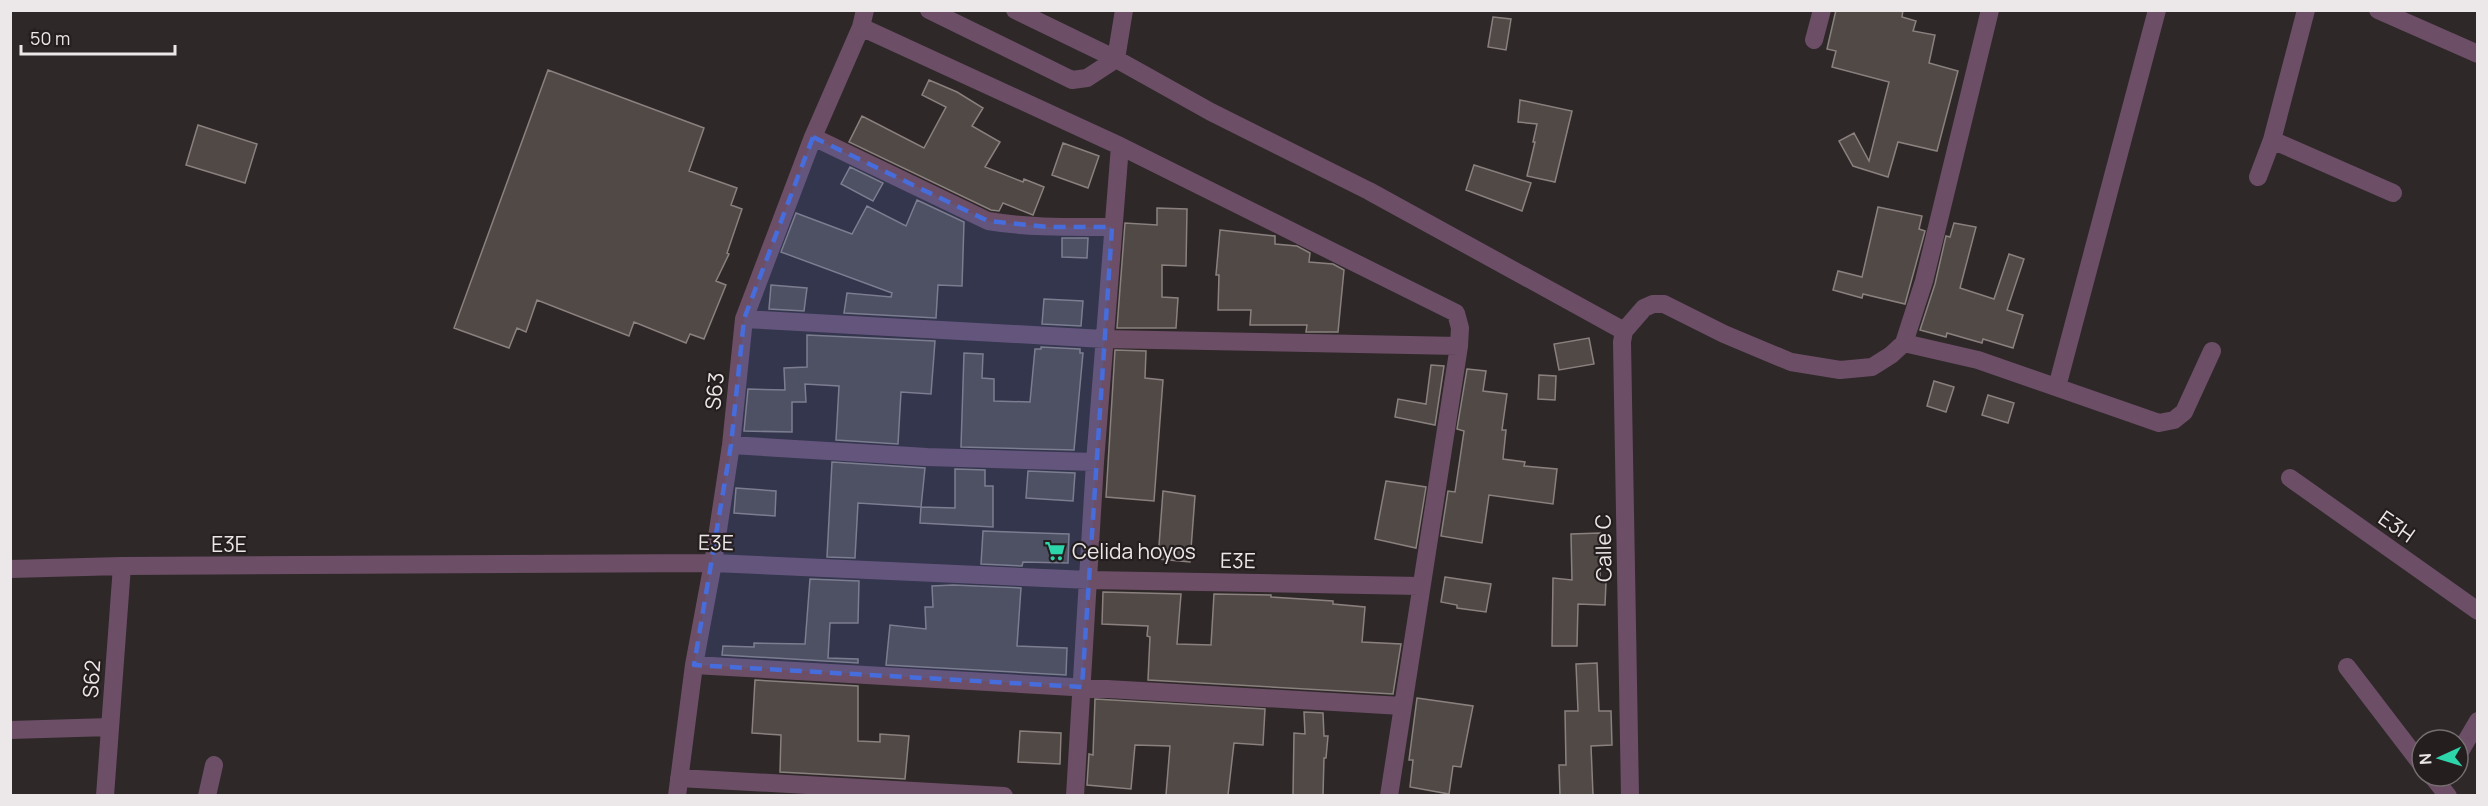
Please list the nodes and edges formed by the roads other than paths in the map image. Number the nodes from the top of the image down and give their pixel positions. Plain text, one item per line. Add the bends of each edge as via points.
1 (929, 10) edge
2 (1015, 10) edge
3 (1124, 10) edge
4 (1822, 10) edge
5 (1990, 10) edge
6 (2157, 10) edge
7 (2306, 10) edge
8 (2379, 10) edge
9 (863, 19) edge
10 (1814, 40) dead end
11 (2478, 54) edge
12 (1116, 59) junction
13 (813, 136) junction
14 (2272, 140) junction
15 (1120, 146) junction
16 (2258, 177) dead end
17 (2393, 193) dead end
18 (1112, 226) junction
19 (744, 319) junction
20 (1624, 332) junction
21 (1104, 339) junction
22 (1904, 343) junction
23 (1459, 346) junction
24 (2212, 351) dead end
25 (2057, 387) junction
26 (731, 445) junction
27 (1095, 462) junction
28 (2290, 478) dead end
29 (713, 563) junction
30 (122, 566) junction
31 (10, 569) edge
32 (1089, 580) junction
33 (1420, 586) junction
34 (2478, 611) edge
35 (694, 665) junction
36 (2347, 667) dead end
37 (1082, 687) junction
38 (1402, 706) junction
39 (2478, 721) edge
40 (110, 727) junction
41 (10, 730) edge
42 (2470, 735) edge
43 (2410, 749) edge
44 (214, 765) dead end
45 (678, 787) edge
46 (105, 795) edge
47 (207, 795) edge
48 (1004, 795) edge
49 (1075, 795) edge
50 (1389, 795) edge
51 (1630, 795) edge

1 - 12 street via 1072,80 1087,78
2 - 12 street
3 - 12 street
4 - 10 street
5 - 22 street via 1924,281
6 - 25 street
7 - 14 street
8 - 11 street
9 - 13 street, S63
9 - 15 street
12 - 20 street via 1211,112 1369,191
13 - 18 street via 988,221 1049,228
13 - 19 street, S63
14 - 16 street
14 - 17 street
15 - 18 street
15 - 23 street via 1456,313
18 - 21 street
19 - 21 street
19 - 26 street, S63
20 - 22 street via 1644,308 1664,304 1791,362 1840,370 1872,367
20 - 51 street, Calle C
21 - 23 street
21 - 27 street
22 - 25 street via 1978,360
23 - 33 street
24 - 25 street via 2184,412 2174,420 2159,423
26 - 27 street via 927,458
26 - 29 street, S63
27 - 32 street
28 - 34 street, E3H
29 - 30 street, E3E
29 - 32 street, E3E
29 - 35 street, S63
30 - 31 street, E3E
30 - 40 street, S62
32 - 33 street, E3E
32 - 37 street
33 - 38 street
35 - 37 street
35 - 45 street, S63
36 - 43 street
37 - 38 street
37 - 49 street
38 - 50 street
39 - 42 street
40 - 41 street
40 - 46 street, S62
44 - 47 street
45 - 48 street

